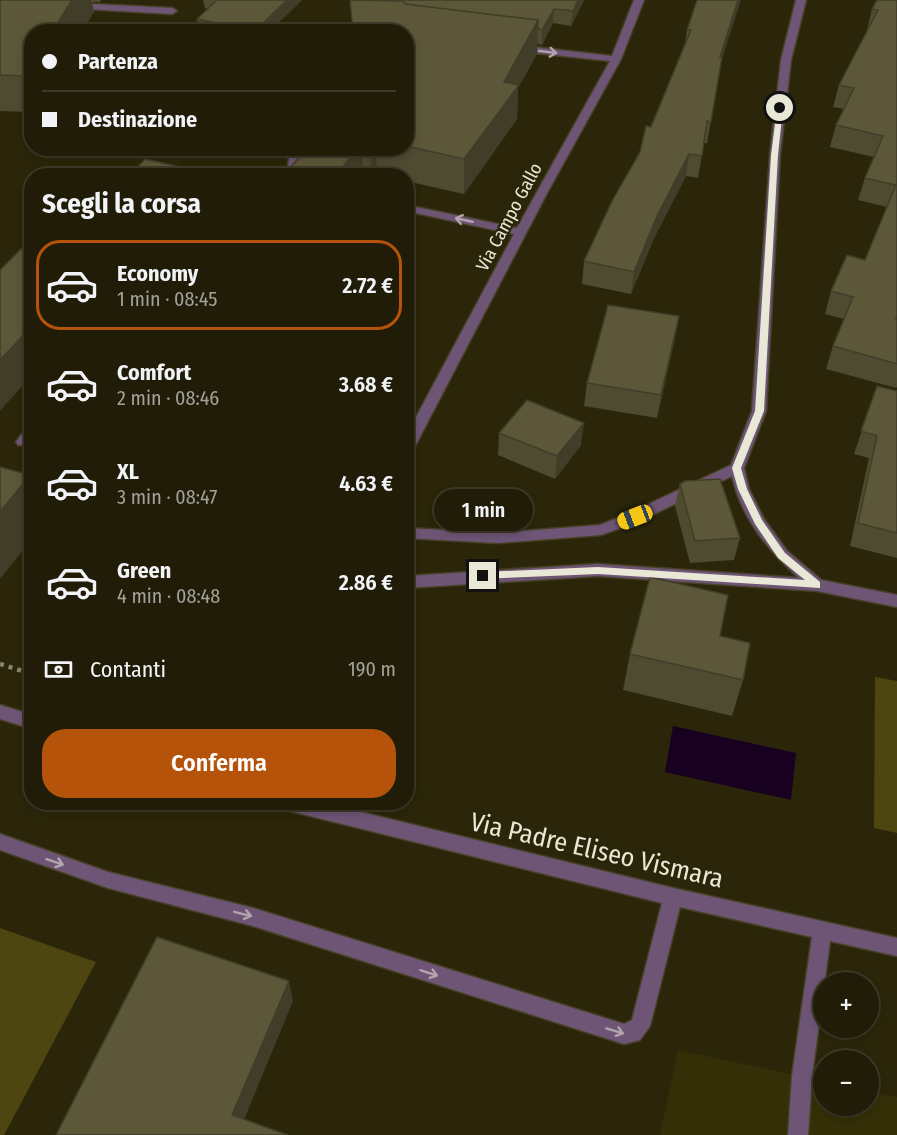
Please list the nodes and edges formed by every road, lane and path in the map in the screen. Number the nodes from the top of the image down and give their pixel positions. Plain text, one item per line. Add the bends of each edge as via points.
1 (639, 0) edge
2 (801, 0) edge
3 (57, 5) edge
4 (172, 10) dead end
5 (503, 46) edge
6 (616, 59) junction
7 (414, 210) edge
8 (521, 232) junction
9 (414, 434) edge
10 (737, 468) junction
11 (414, 533) edge
12 (414, 582) edge
13 (817, 585) junction
14 (897, 601) edge
15 (0, 664) edge
16 (24, 672) edge
17 (0, 712) edge
18 (24, 720) edge
19 (318, 810) edge
20 (0, 842) edge
21 (673, 897) junction
22 (822, 931) junction
23 (897, 947) edge
24 (798, 1135) edge

1 - 6 street, Via Campo Gallo
2 - 10 street via 786,60 775,155 759,411
3 - 4 street
5 -> 6 street
6 - 8 street, Via Campo Gallo
8 -> 7 street
8 - 9 street, Via Campo Gallo
10 - 11 street via 601,530 498,538
10 - 13 street via 758,522 782,555
12 - 13 street via 598,570
13 - 14 street
15 - 16 path
17 - 18 street
19 - 21 street, Via Padre Eliseo Vismara
20 -> 21 street via 108,880 253,916 624,1034 633,1033 640,1026
21 - 22 street, Via Padre Eliseo Vismara
22 - 23 street, Via Padre Eliseo Vismara
22 - 24 street

